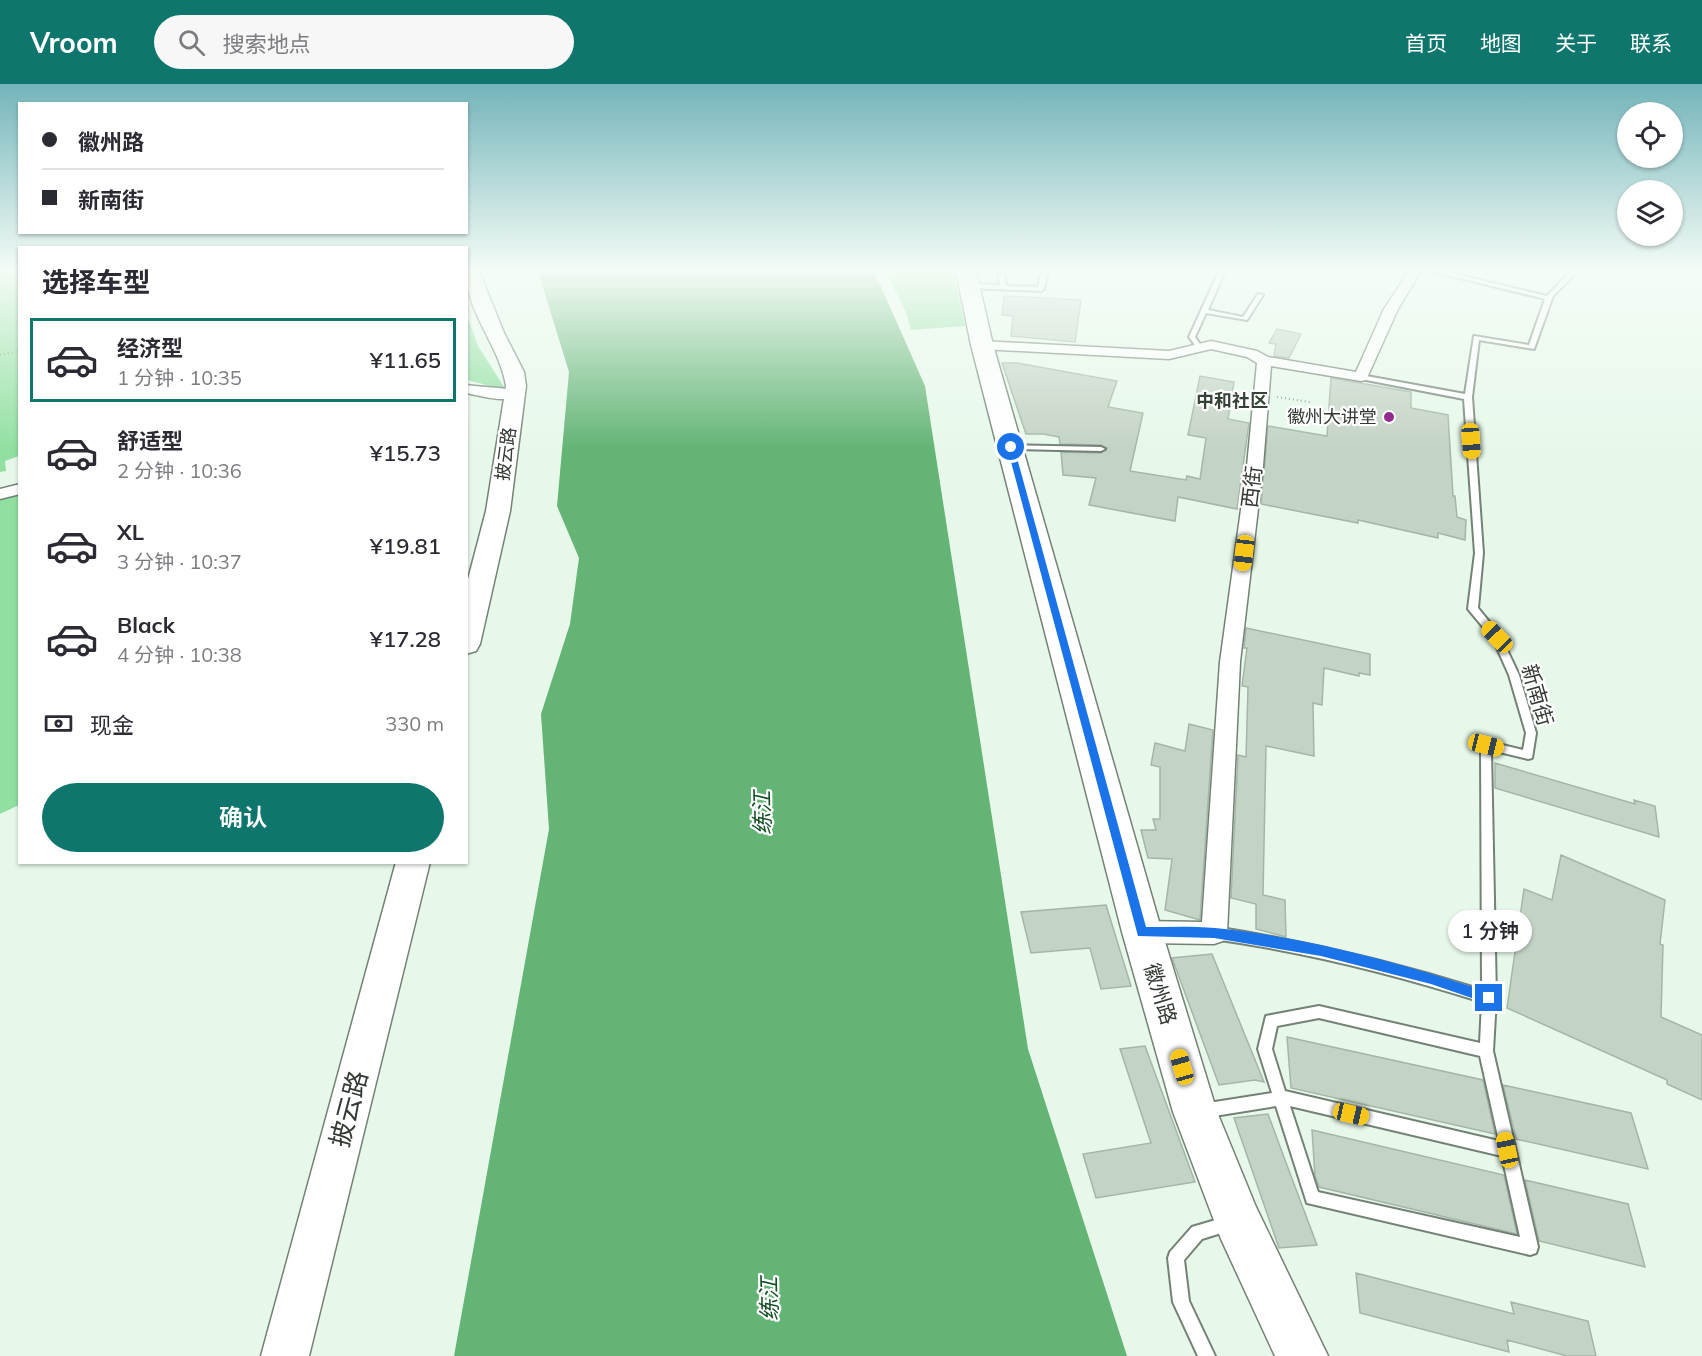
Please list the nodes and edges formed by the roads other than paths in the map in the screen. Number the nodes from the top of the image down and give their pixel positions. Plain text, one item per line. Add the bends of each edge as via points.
1 (493, 330) edge
2 (981, 330) edge
3 (1194, 330) edge
4 (1382, 330) edge
5 (1539, 330) edge
6 (982, 345) junction
7 (1199, 347) junction
8 (1264, 361) junction
9 (1361, 377) junction
10 (468, 389) edge
11 (515, 393) junction
12 (1468, 397) junction
13 (1011, 447) junction
14 (1101, 449) dead end
15 (18, 490) edge
16 (0, 494) edge
17 (468, 636) edge
18 (412, 864) edge
19 (1142, 932) junction
20 (1214, 933) junction
21 (1489, 998) junction
22 (1486, 1052) junction
23 (1281, 1099) junction
24 (1195, 1112) junction
25 (1507, 1150) junction
26 (1238, 1222) junction
27 (285, 1356) edge
28 (1207, 1356) edge
29 (1302, 1356) edge

1 - 11 street, 披云路 via 514,372
2 - 6 main road, 徽州路
3 - 7 lane via 1192,336
4 - 9 street
5 - 12 lane, 新南街 via 1533,348 1476,337
6 - 7 street via 1168,355
6 - 13 main road, 徽州路
7 - 8 street via 1211,345 1252,354
8 - 9 street
8 - 20 street, 西街 via 1230,662
9 - 12 lane
10 - 11 street
11 - 17 street, 披云路 via 498,511
12 - 21 lane, 新南街 via 1479,553 1473,609 1497,637 1514,675 1531,733 1528,755 1486,745
13 - 14 lane
13 - 19 main road, 徽州路
15 - 16 street
18 - 27 street, 披云路
19 - 20 street
19 - 24 main road, 徽州路
20 - 21 lane via 1332,953
21 - 22 lane
22 - 23 lane via 1319,1012 1271,1021 1265,1050
22 - 25 lane
23 - 24 lane
23 - 25 lane
23 - 25 lane via 1312,1198 1530,1247
24 - 26 main road, 徽州路
26 - 28 lane via 1197,1232 1176,1258 1181,1302
26 - 29 main road, 徽州路

